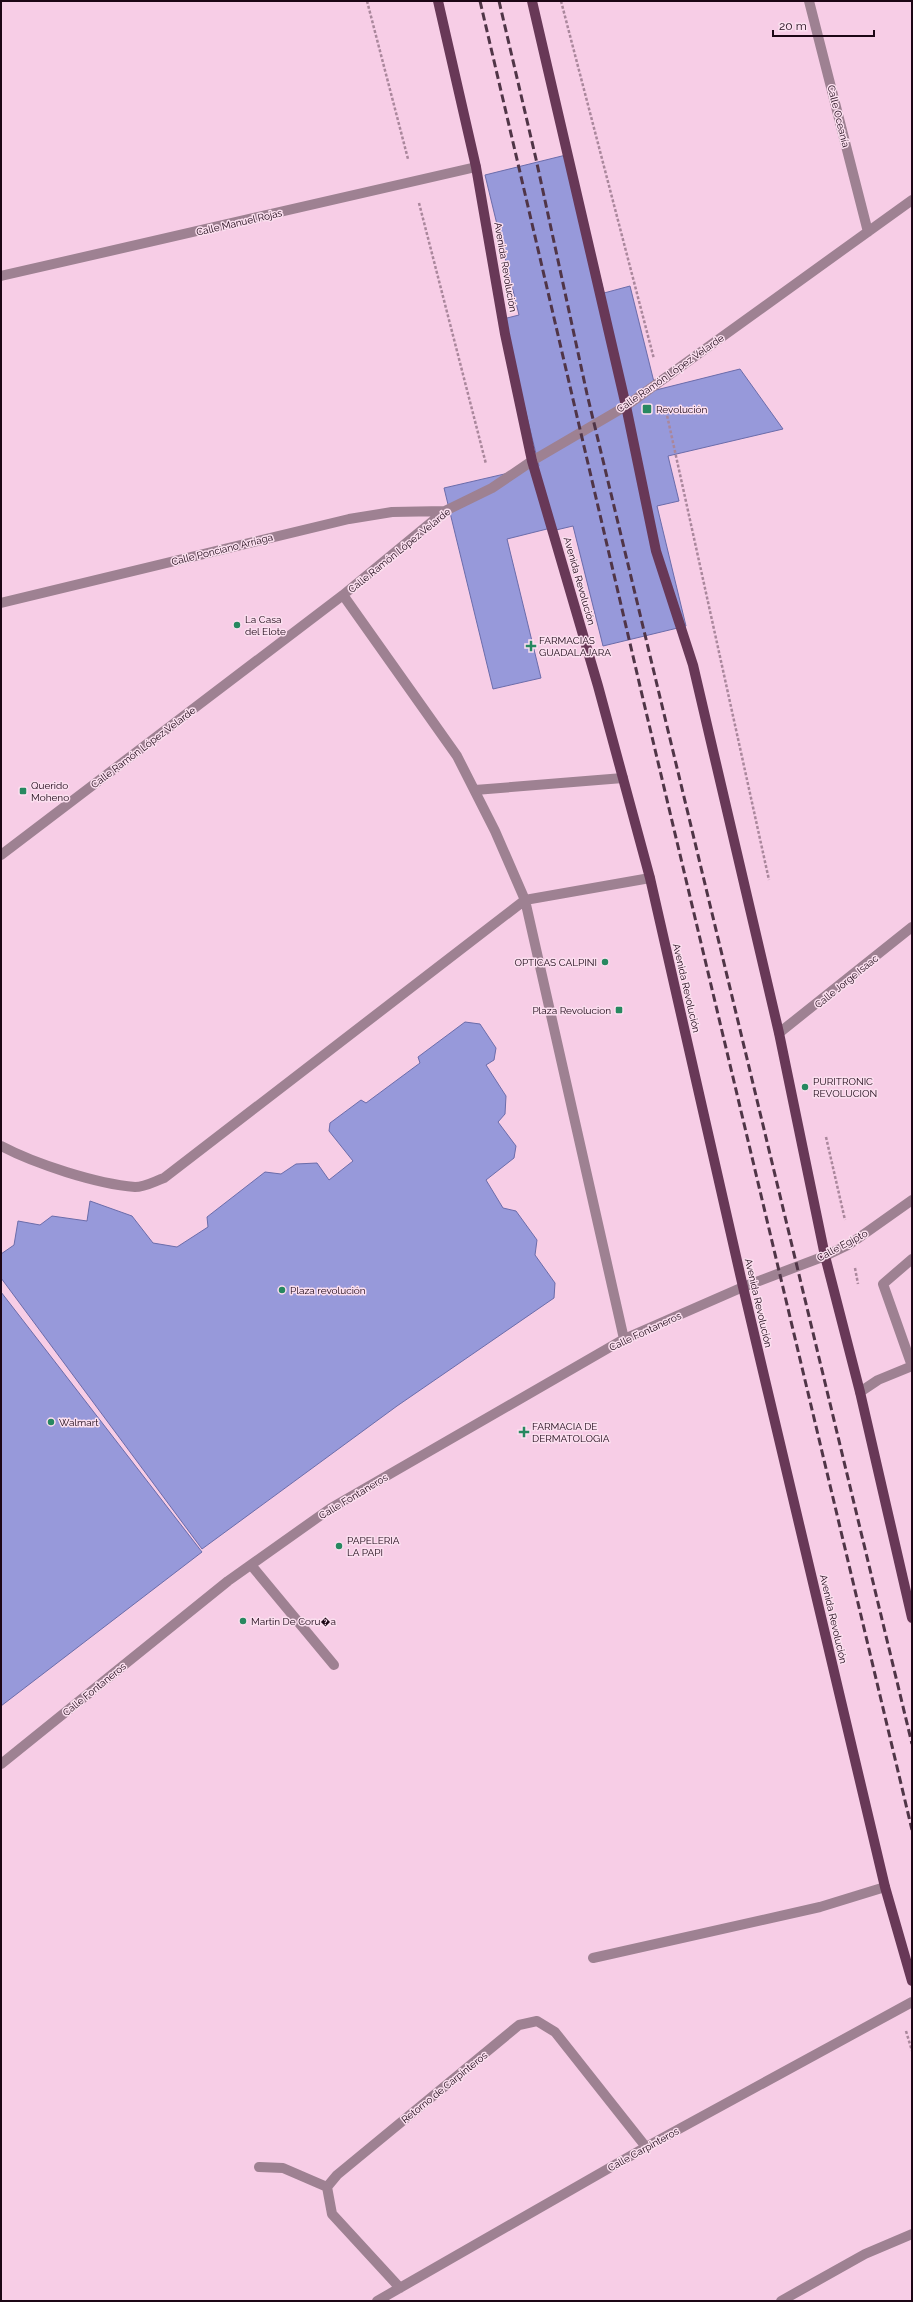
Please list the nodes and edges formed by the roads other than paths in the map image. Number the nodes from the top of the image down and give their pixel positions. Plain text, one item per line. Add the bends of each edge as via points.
1 (438, 1) edge
2 (532, 1) edge
3 (809, 1) edge
4 (476, 167) junction
5 (912, 200) edge
6 (868, 232) junction
7 (1, 276) edge
8 (626, 406) junction
9 (532, 461) junction
10 (445, 511) junction
11 (343, 595) junction
12 (1, 603) edge
13 (623, 778) junction
14 (475, 790) junction
15 (1, 855) edge
16 (650, 878) junction
17 (525, 900) junction
18 (912, 928) edge
19 (779, 1033) junction
20 (1, 1146) edge
21 (912, 1200) edge
22 (825, 1256) junction
23 (912, 1259) edge
24 (743, 1287) junction
25 (624, 1339) junction
26 (912, 1366) edge
27 (860, 1392) junction
28 (251, 1565) junction
29 (912, 1618) edge
30 (334, 1665) dead end
31 (1, 1764) edge
32 (885, 1887) junction
33 (593, 1958) dead end
34 (912, 1980) edge
35 (912, 2002) edge
36 (646, 2147) junction
37 (259, 2167) dead end
38 (327, 2187) junction
39 (912, 2234) edge
40 (400, 2288) junction
41 (377, 2301) edge
42 (781, 2301) edge

1 - 4 main road, Avenida Revolución
2 - 8 main road
3 - 6 street, Calle Oceanía
4 - 7 street, Calle Manuel Rojas
4 - 9 main road, Avenida Revolución via 505,334
5 - 6 street, Calle Ramón López Velarde
6 - 8 street, Calle Ramón López Velarde
8 - 9 street, Calle Ramón López Velarde
8 - 19 main road via 656,551 693,665
9 - 10 street, Calle Ramón López Velarde via 492,488
9 - 13 main road, Avenida Revolución
10 - 11 street, Calle Ramón López Velarde
10 - 12 street, Calle Ponciano Arriaga via 392,512 349,519
11 - 14 street via 458,756
11 - 15 street, Calle Ramón López Velarde
13 - 14 street
13 - 16 main road, Avenida Revolución
14 - 17 street
16 - 17 street
16 - 24 main road, Avenida Revolución
17 - 20 street via 164,1178 136,1187 99,1180 31,1161
17 - 25 street
18 - 19 street, Calle Jorge Isaac
19 - 22 main road
21 - 22 street, Calle Egipto via 857,1239
22 - 24 street, Calle Egipto
22 - 27 main road
23 - 26 street via 883,1284
24 - 25 street, Calle Fontaneros
24 - 32 main road, Avenida Revolución
25 - 28 street, Calle Fontaneros via 331,1508
26 - 27 street via 878,1380
27 - 29 main road
28 - 30 street
28 - 31 street, Calle Fontaneros
32 - 33 street via 820,1907
32 - 34 main road, Avenida Revolución
35 - 36 street, Calle Carpinteros
36 - 38 street, Retorno de Carpinteros via 555,2032 537,2022 519,2025 337,2175
36 - 40 street, Calle Carpinteros
37 - 38 street via 283,2168
38 - 40 street via 332,2214
39 - 42 street via 865,2254
40 - 41 street, Calle Carpinteros

